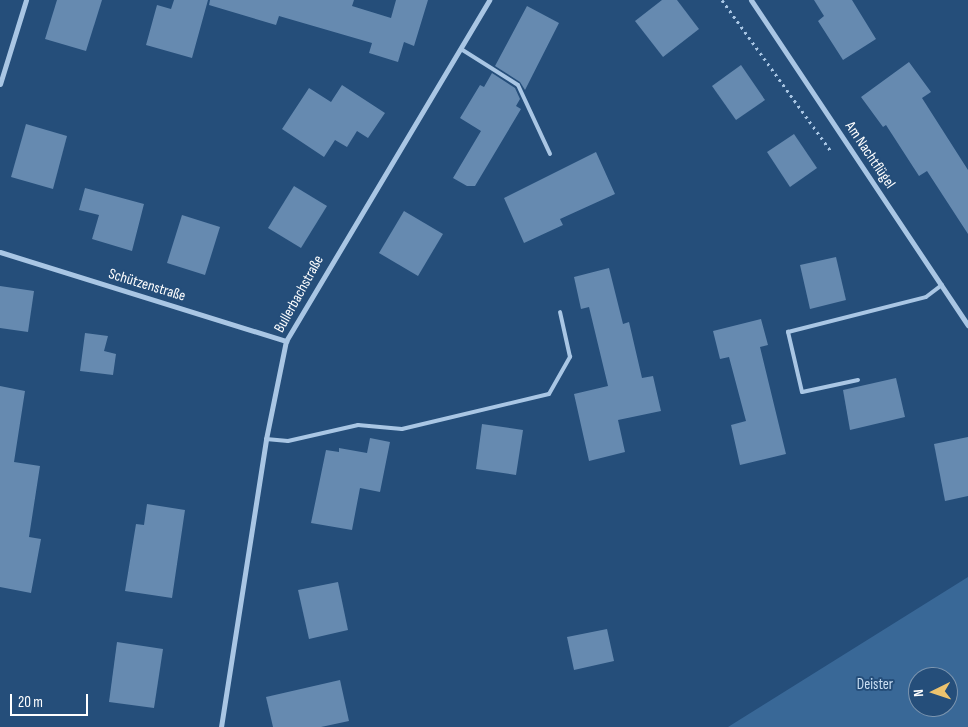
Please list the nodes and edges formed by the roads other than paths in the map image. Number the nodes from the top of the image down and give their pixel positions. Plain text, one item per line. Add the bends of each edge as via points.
1 (26, 0) edge
2 (489, 0) edge
3 (751, 0) edge
4 (461, 49) junction
5 (0, 84) edge
6 (550, 154) dead end
7 (0, 252) edge
8 (942, 286) junction
9 (560, 312) dead end
10 (968, 325) edge
11 (286, 340) junction
12 (858, 380) dead end
13 (266, 439) junction
14 (221, 727) edge

1 - 5 street
2 - 4 street, Bullerbachstraße
3 - 8 street, Am Nachtflügel
4 - 6 lane via 518,85
4 - 11 street, Bullerbachstraße
7 - 11 street, Schützenstraße
8 - 10 street, Am Nachtflügel
8 - 12 lane via 926,297 788,332 802,392
9 - 13 lane via 570,357 549,394 402,429 358,425 288,441
11 - 13 street, Bullerbachstraße
13 - 14 street, Bullerbachstraße

